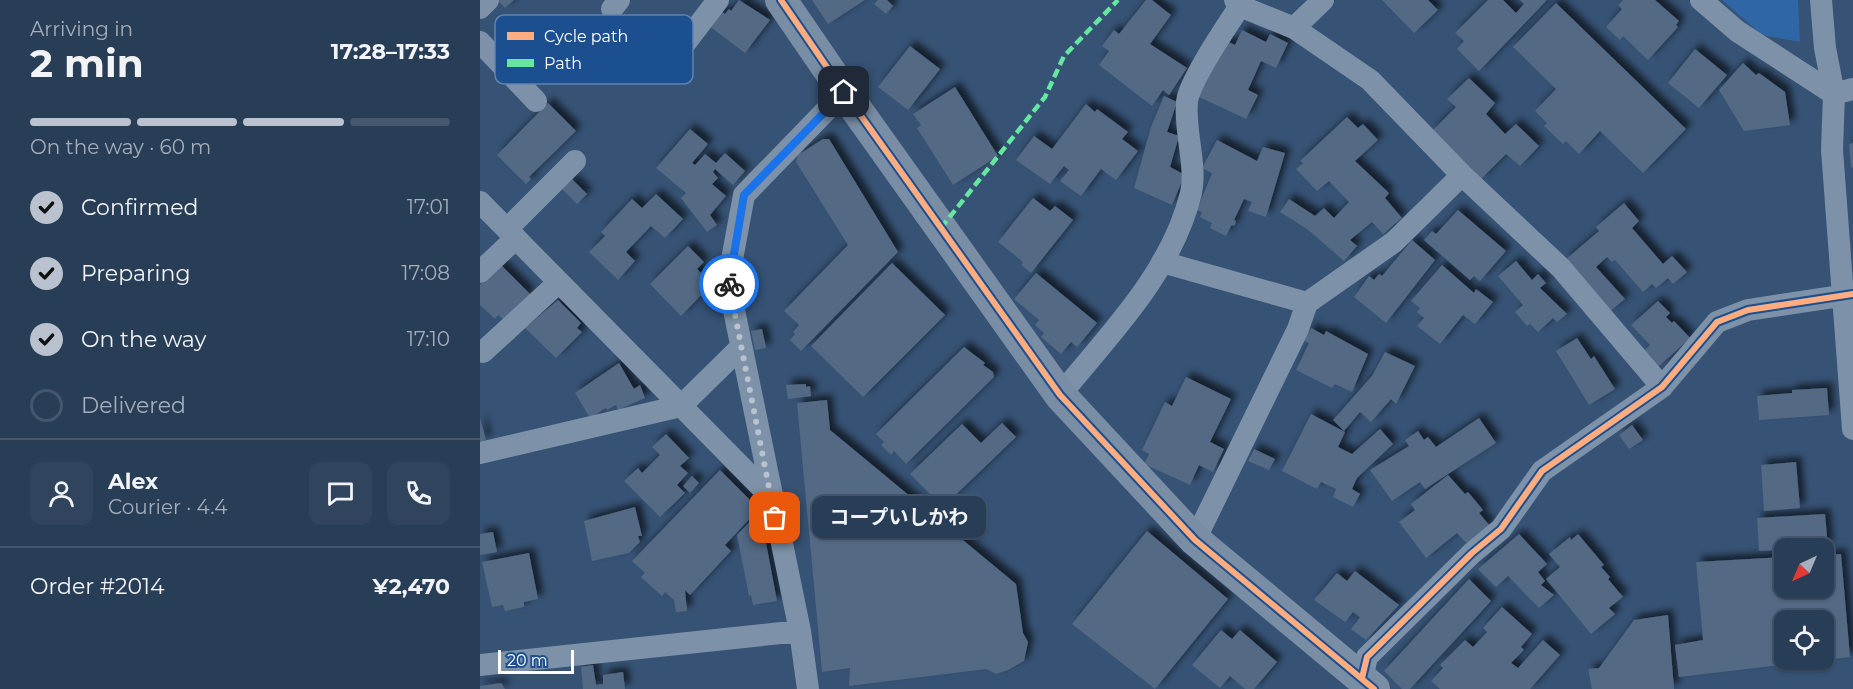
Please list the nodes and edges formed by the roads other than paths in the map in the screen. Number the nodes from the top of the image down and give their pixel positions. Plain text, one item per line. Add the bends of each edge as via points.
1 (488, 0) edge
2 (718, 0) edge
3 (781, 0) edge
4 (1323, 0) edge
5 (1701, 0) edge
6 (1821, 0) edge
7 (1238, 3) edge
8 (480, 8) edge
9 (1294, 28) junction
10 (693, 33) edge
11 (480, 42) edge
12 (495, 58) edge
13 (520, 84) edge
14 (1843, 91) edge
15 (844, 92) junction
16 (536, 101) dead end
17 (575, 161) dead end
18 (1462, 175) junction
19 (480, 202) edge
20 (511, 233) junction
21 (1162, 262) junction
22 (480, 272) edge
23 (559, 282) junction
24 (1848, 294) edge
25 (1307, 303) junction
26 (741, 347) junction
27 (483, 352) dead end
28 (1662, 387) junction
29 (1060, 395) junction
30 (681, 406) junction
31 (1853, 429) edge
32 (480, 453) edge
33 (770, 496) junction
34 (1195, 540) junction
35 (800, 631) junction
36 (480, 665) edge
37 (1368, 683) edge
38 (808, 689) edge

1 - 8 street
2 - 10 street
3 - 15 street
4 - 9 street
5 - 14 street via 1737,31
6 - 14 street via 1825,48
7 - 9 street
7 - 21 street via 1187,100 1191,191 1174,245
9 - 18 street via 1370,80
11 - 12 street
13 - 16 street
14 - 24 street via 1832,150
15 - 26 street via 744,195 728,281
15 - 29 street
17 - 20 street
18 - 25 street via 1394,242
18 - 28 street via 1561,268
19 - 20 street
20 - 22 street
20 - 23 street
21 - 25 street
21 - 29 street via 1134,304
23 - 27 street
23 - 30 street
24 - 28 street via 1748,310 1716,322
24 - 31 street
25 - 34 street via 1298,330
26 - 30 street
26 - 33 street
28 - 37 street via 1542,471 1501,529 1367,657
29 - 34 street
30 - 32 street
30 - 33 street
33 - 35 street
34 - 37 street
35 - 36 street
35 - 38 street

